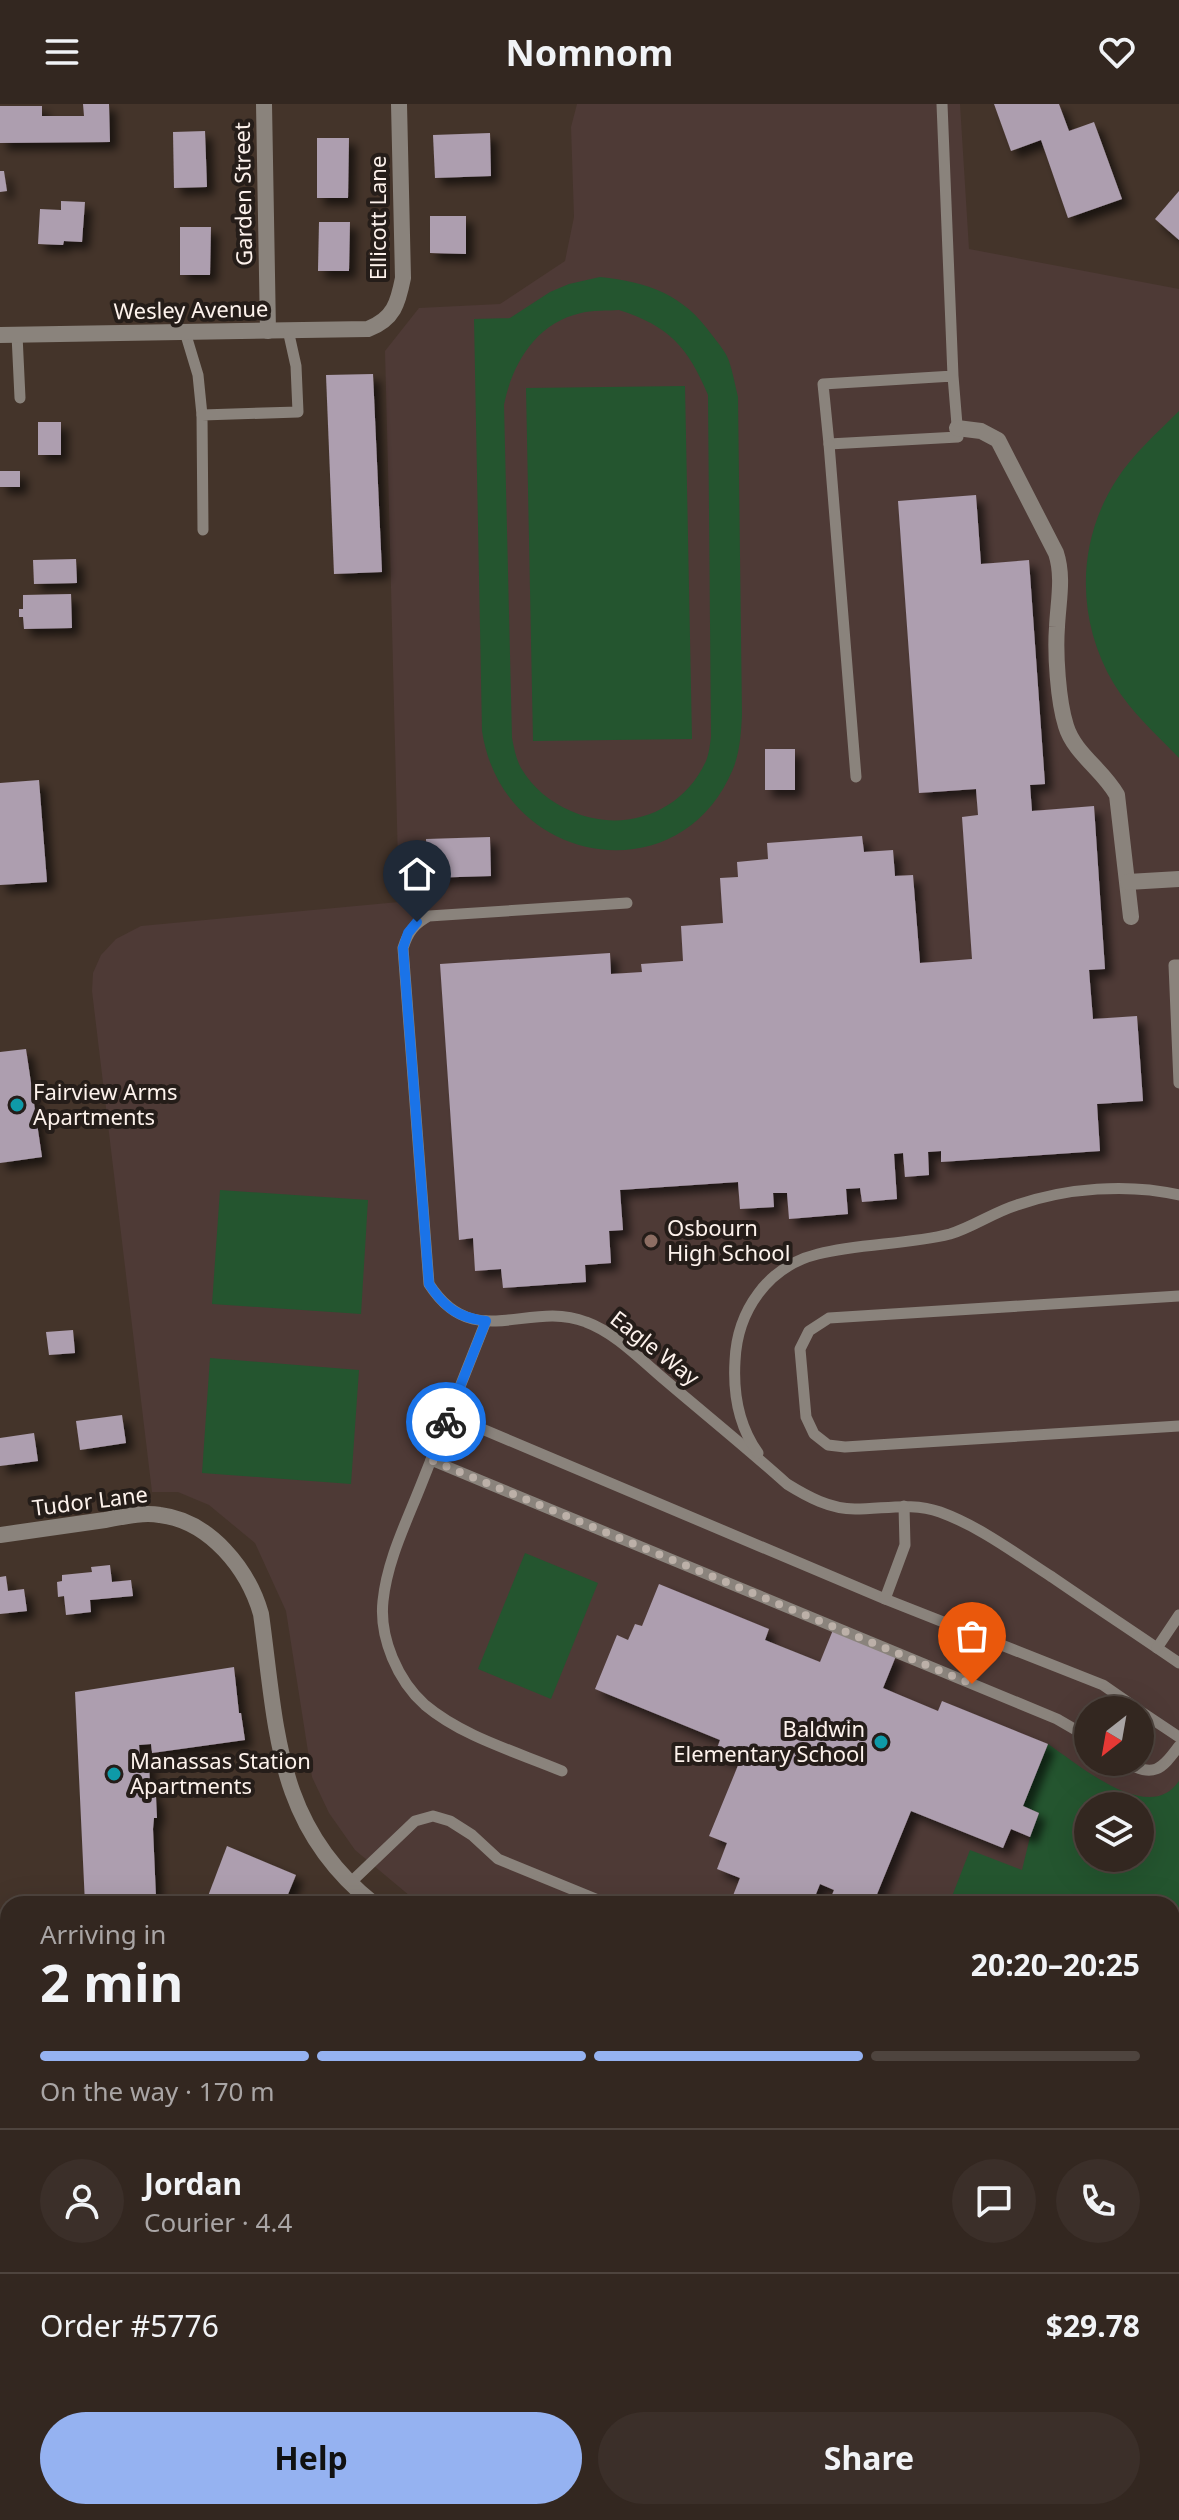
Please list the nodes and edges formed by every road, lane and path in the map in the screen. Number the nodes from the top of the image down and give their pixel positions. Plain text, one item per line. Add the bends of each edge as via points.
1 (264, 104) edge
2 (399, 104) edge
3 (942, 104) edge
4 (381, 324) joint
5 (288, 330) junction
6 (268, 331) junction
7 (185, 332) junction
8 (8, 335) edge
9 (953, 376) junction
10 (20, 398) dead end
11 (202, 415) junction
12 (957, 428) junction
13 (829, 444) junction
14 (203, 530) dead end
15 (856, 777) dead end
16 (1179, 879) edge
17 (1128, 882) junction
18 (627, 903) dead end
19 (1131, 917) dead end
20 (1179, 965) edge
21 (1179, 1083) edge
22 (1179, 1195) edge
23 (1179, 1296) edge
24 (486, 1321) junction
25 (449, 1415) junction
26 (1179, 1426) edge
27 (431, 1460) junction
28 (767, 1466) junction
29 (904, 1506) junction
30 (0, 1535) edge
31 (885, 1599) junction
32 (1179, 1615) edge
33 (1157, 1648) junction
34 (1179, 1663) edge
35 (1119, 1696) edge
36 (1154, 1720) edge
37 (1074, 1729) edge
38 (1179, 1737) edge
39 (1179, 1746) edge
40 (1154, 1770) edge
41 (562, 1771) dead end
42 (349, 1884) junction
43 (364, 1896) edge
44 (588, 1896) edge

1 - 6 street, Garden Street
2 - 4 street, Ellicott Lane via 403,278 399,302
3 - 9 lane
4 - 5 street, Wesley Avenue via 368,329
5 - 6 street, Wesley Avenue
5 - 11 lane via 298,412
6 - 7 street, Wesley Avenue
7 - 8 street, Wesley Avenue
7 - 11 lane via 198,375
8 - 10 lane
9 - 12 lane
9 - 13 lane via 823,384
11 - 14 lane
12 - 13 lane via 958,437
12 - 17 street via 998,440 1056,553 1061,572 1056,650 1064,719 1073,742 1117,795
13 - 15 lane
16 - 17 street
17 - 19 street
18 - 24 lane, Eagle Way via 429,916 408,933 403,948 429,1284 453,1312
20 - 21 lane via 1174,965
22 - 28 lane via 1101,1189 1047,1197 922,1241 815,1254 790,1265 753,1298 735,1345 740,1421
23 - 26 lane via 829,1318 809,1331 800,1349 806,1417 814,1434 828,1445
24 - 25 lane
24 - 28 lane, Eagle Way via 570,1317 602,1330
25 - 27 lane
25 - 31 lane
27 - 37 lane
27 - 41 lane via 387,1574 382,1603 393,1659 406,1684 443,1719
28 - 29 lane, Eagle Way via 810,1498 835,1507
29 - 31 lane via 905,1545
29 - 33 lane, Eagle Way via 942,1513 993,1538
30 - 42 street, Tudor Lane via 157,1514 188,1523 222,1549 249,1582 259,1606 292,1796 319,1848
31 - 35 lane
32 - 33 lane
33 - 34 lane, Eagle Way
36 - 38 lane
39 - 40 lane
42 - 43 street, Tudor Lane
42 - 44 lane via 415,1821 433,1816 472,1835 498,1859

